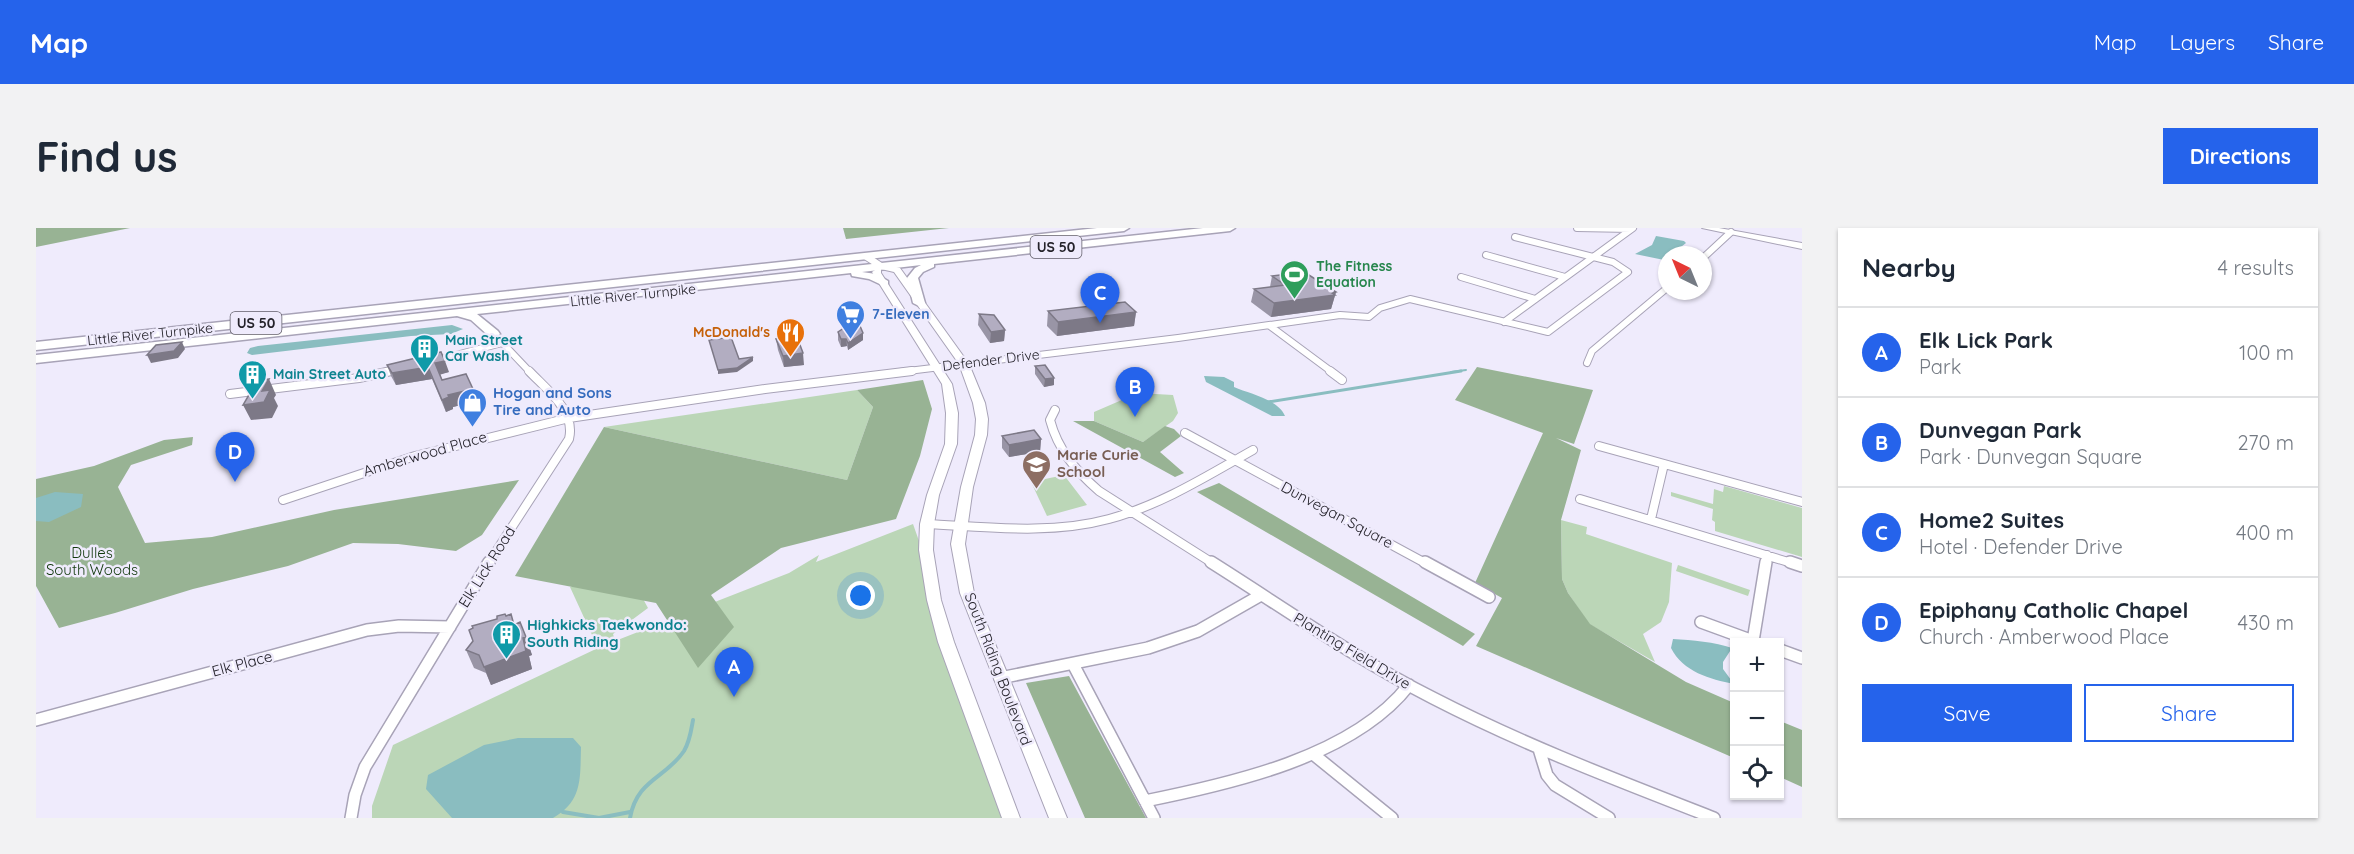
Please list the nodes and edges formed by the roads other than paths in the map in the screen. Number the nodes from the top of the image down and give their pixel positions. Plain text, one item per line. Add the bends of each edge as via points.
1 (1102, 228) edge
2 (1124, 228) edge
3 (1230, 228) edge
4 (1576, 228) edge
5 (1706, 228) edge
6 (1633, 229) edge
7 (1731, 232) junction
8 (1515, 237) dead end
9 (985, 239) dead end
10 (1618, 239) junction
11 (1802, 246) edge
12 (1712, 250) edge
13 (995, 254) junction
14 (1486, 255) dead end
15 (867, 257) junction
16 (1592, 257) junction
17 (882, 267) junction
18 (801, 276) junction
19 (1461, 277) dead end
20 (1565, 277) junction
21 (884, 283) junction
22 (1658, 296) edge
23 (1535, 299) junction
24 (920, 303) junction
25 (550, 304) junction
26 (409, 318) junction
27 (1506, 320) junction
28 (1270, 326) junction
29 (498, 339) junction
30 (36, 346) edge
31 (36, 359) edge
32 (429, 362) edge
33 (1587, 363) dead end
34 (964, 364) junction
35 (938, 366) junction
36 (406, 367) edge
37 (1342, 380) dead end
38 (230, 394) dead end
39 (1055, 410) dead end
40 (569, 418) junction
41 (1185, 433) dead end
42 (1599, 446) dead end
43 (1253, 450) dead end
44 (1234, 460) junction
45 (1664, 464) junction
46 (1580, 499) dead end
47 (283, 500) dead end
48 (1802, 502) edge
49 (1129, 513) junction
50 (1651, 519) junction
51 (927, 524) junction
52 (961, 526) junction
53 (1767, 555) junction
54 (1802, 566) edge
55 (1261, 595) junction
56 (1489, 597) dead end
57 (1701, 622) dead end
58 (450, 627) junction
59 (1745, 638) edge
60 (1757, 638) edge
61 (1784, 652) edge
62 (1802, 658) edge
63 (1073, 664) junction
64 (1000, 678) junction
65 (1409, 685) junction
66 (36, 720) edge
67 (1539, 749) junction
68 (1313, 754) junction
69 (1145, 801) junction
70 (351, 818) edge
71 (1011, 818) edge
72 (1058, 818) edge
73 (1154, 818) edge
74 (1392, 818) edge
75 (1609, 818) edge
76 (1714, 818) edge

1 - 9 highway
2 - 15 highway, Little River Turnpike / US 50
3 - 13 highway, Little River Turnpike / US 50
4 - 6 street
4 - 10 street
5 - 7 street
6 - 10 street
7 - 11 street
7 - 12 street
8 - 16 street
10 - 16 street
13 - 17 highway, Little River Turnpike / US 50
13 - 24 highway via 919,270 911,280
14 - 20 street
15 - 17 street, South Riding Boulevard
15 - 30 highway, Little River Turnpike / US 50
16 - 20 street
16 - 27 street via 1618,264 1628,272 1548,332
17 - 18 highway, Little River Turnpike / US 50
17 - 21 street via 876,272
17 - 24 street, South Riding Boulevard via 897,270
18 - 21 highway via 861,274
18 - 25 highway, Little River Turnpike / US 50
19 - 23 street
20 - 23 street
21 - 35 street
22 - 33 street via 1592,351
23 - 27 street
24 - 34 street, South Riding Boulevard
25 - 26 highway, Little River Turnpike / US 50
25 - 29 highway via 498,316 492,321
26 - 29 highway via 473,316
26 - 31 highway, Little River Turnpike / US 50
27 - 28 street, Defender Drive via 1408,299 1376,310 1369,317 1340,315
28 - 34 street, Defender Drive
28 - 37 street
29 - 32 street
29 - 40 street
34 - 35 street, Defender Drive
34 - 52 street, South Riding Boulevard via 982,419
35 - 40 street, Defender Drive
35 - 51 street via 949,390 951,444
36 - 38 street via 359,378
39 - 49 street, Planting Field Drive via 1050,420 1063,453 1084,479
40 - 47 street, Amberwood Place via 415,456
40 - 58 street, Elk Lick Road via 569,439
41 - 44 street, Dunvegan Square
42 - 45 street
43 - 44 street
44 - 49 street
44 - 56 street, Dunvegan Square
45 - 48 street
45 - 50 street
46 - 50 street
49 - 52 street via 1052,528
49 - 55 street, Planting Field Drive
50 - 53 street
51 - 52 street
51 - 71 street via 926,550 933,600
52 - 64 street, South Riding Boulevard via 958,544 967,593
53 - 54 street
53 - 60 street
55 - 63 street via 1220,620 1174,640
55 - 65 street, Planting Field Drive
57 - 59 street
58 - 66 street, Elk Place via 367,630
58 - 70 street, Elk Lick Road via 366,767 354,795
61 - 62 street
63 - 64 street
63 - 69 street
64 - 72 street, South Riding Boulevard
65 - 67 street, Planting Field Drive
65 - 68 street via 1373,718
67 - 75 street via 1547,775 1555,785
67 - 76 street, Planting Field Drive
68 - 69 street via 1225,786
68 - 74 street
69 - 73 street

